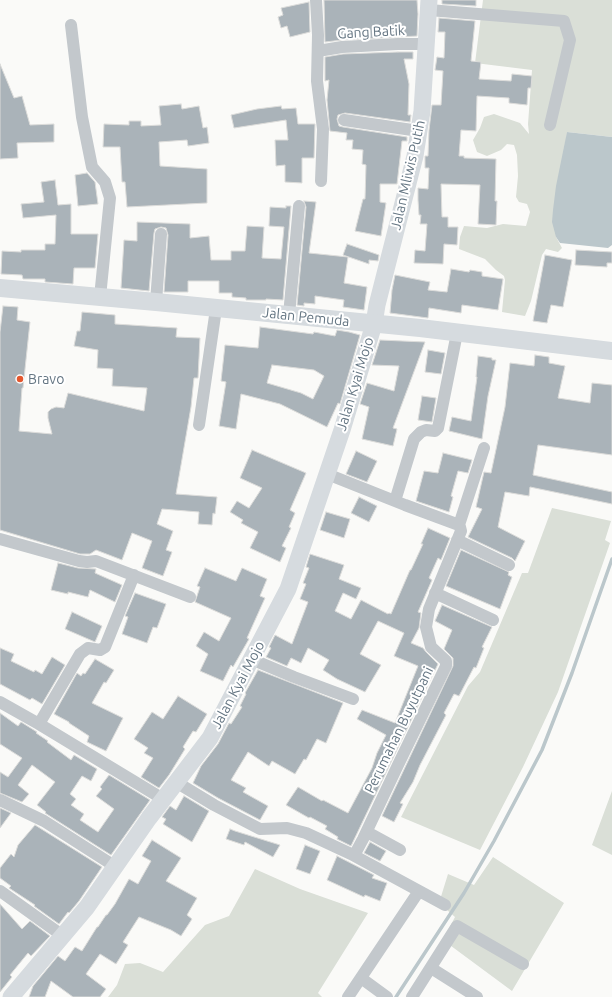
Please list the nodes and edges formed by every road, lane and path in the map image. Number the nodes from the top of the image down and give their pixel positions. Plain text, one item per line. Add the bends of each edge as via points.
1 (316, 0) edge
2 (429, 5) edge
3 (71, 25) dead end
4 (427, 44) junction
5 (318, 51) junction
6 (344, 120) dead end
7 (550, 125) dead end
8 (419, 131) junction
9 (321, 181) dead end
10 (299, 206) dead end
11 (161, 234) dead end
12 (0, 288) edge
13 (100, 297) junction
14 (156, 302) junction
15 (216, 309) junction
16 (289, 315) junction
17 (374, 324) junction
18 (457, 332) junction
19 (612, 351) edge
20 (199, 424) dead end
21 (484, 448) dead end
22 (327, 474) junction
23 (395, 501) junction
24 (459, 525) junction
25 (0, 538) edge
26 (457, 540) junction
27 (509, 565) dead end
28 (134, 576) junction
29 (435, 593) junction
30 (190, 597) dead end
31 (493, 620) dead end
32 (251, 659) junction
33 (352, 700) dead end
34 (0, 702) edge
35 (39, 724) junction
36 (176, 782) junction
37 (163, 799) junction
38 (0, 800) edge
39 (367, 832) junction
40 (400, 850) dead end
41 (351, 854) junction
42 (116, 866) junction
43 (0, 891) edge
44 (419, 891) junction
45 (445, 905) dead end
46 (63, 936) junction
47 (523, 964) dead end
48 (431, 968) junction
49 (361, 978) junction
50 (11, 997) edge
51 (348, 997) edge
52 (387, 997) edge
53 (412, 997) edge
54 (477, 997) edge

1 - 5 street
2 - 4 street, Jalan Mliwis Putih
2 - 7 street via 564,21 570,40
3 - 13 street via 82,117 92,167 105,182 110,198
4 - 5 street, Gang Batik
4 - 8 street, Jalan Mliwis Putih
5 - 9 street via 317,81 323,129
6 - 8 street
8 - 17 street, Jalan Mliwis Putih
10 - 16 street
11 - 14 street
12 - 13 main road, Jalan Pemuda
13 - 14 main road, Jalan Pemuda
14 - 15 main road, Jalan Pemuda
15 - 16 main road, Jalan Pemuda
15 - 20 street
16 - 17 main road, Jalan Pemuda
17 - 18 main road, Jalan Pemuda
17 - 22 street, Jalan Kyai Mojo
18 - 19 main road, Jalan Pemuda
18 - 23 street via 438,428 435,431 421,432 414,439
21 - 24 street, Perumahan Buyutpani
22 - 23 street
22 - 32 street, Jalan Kyai Mojo via 288,589
23 - 24 street
24 - 26 street, Perumahan Buyutpani via 461,531
25 - 28 street via 79,561 96,561
26 - 27 street
26 - 29 street, Perumahan Buyutpani
28 - 30 street
28 - 35 street via 105,647 100,650 88,648 80,654
29 - 31 street
29 - 39 street, Perumahan Buyutpani via 426,627 431,647 446,661 446,666
32 - 33 street
32 - 36 street, Jalan Kyai Mojo via 210,738
34 - 35 street
35 - 37 street
36 - 37 street, Jalan Kyai Mojo
36 - 41 street via 260,829 287,828 306,833
37 - 42 street, Jalan Kyai Mojo
38 - 42 street via 44,821
39 - 40 street
39 - 41 street, Perumahan Buyutpani via 356,852
41 - 44 street
42 - 46 street, Jalan Kyai Mojo via 88,907
43 - 46 street
44 - 45 street
44 - 49 street
46 - 50 street, Jalan Kyai Mojo
47 - 48 street via 457,926
48 - 53 street
48 - 54 street
49 - 51 street
49 - 52 street

